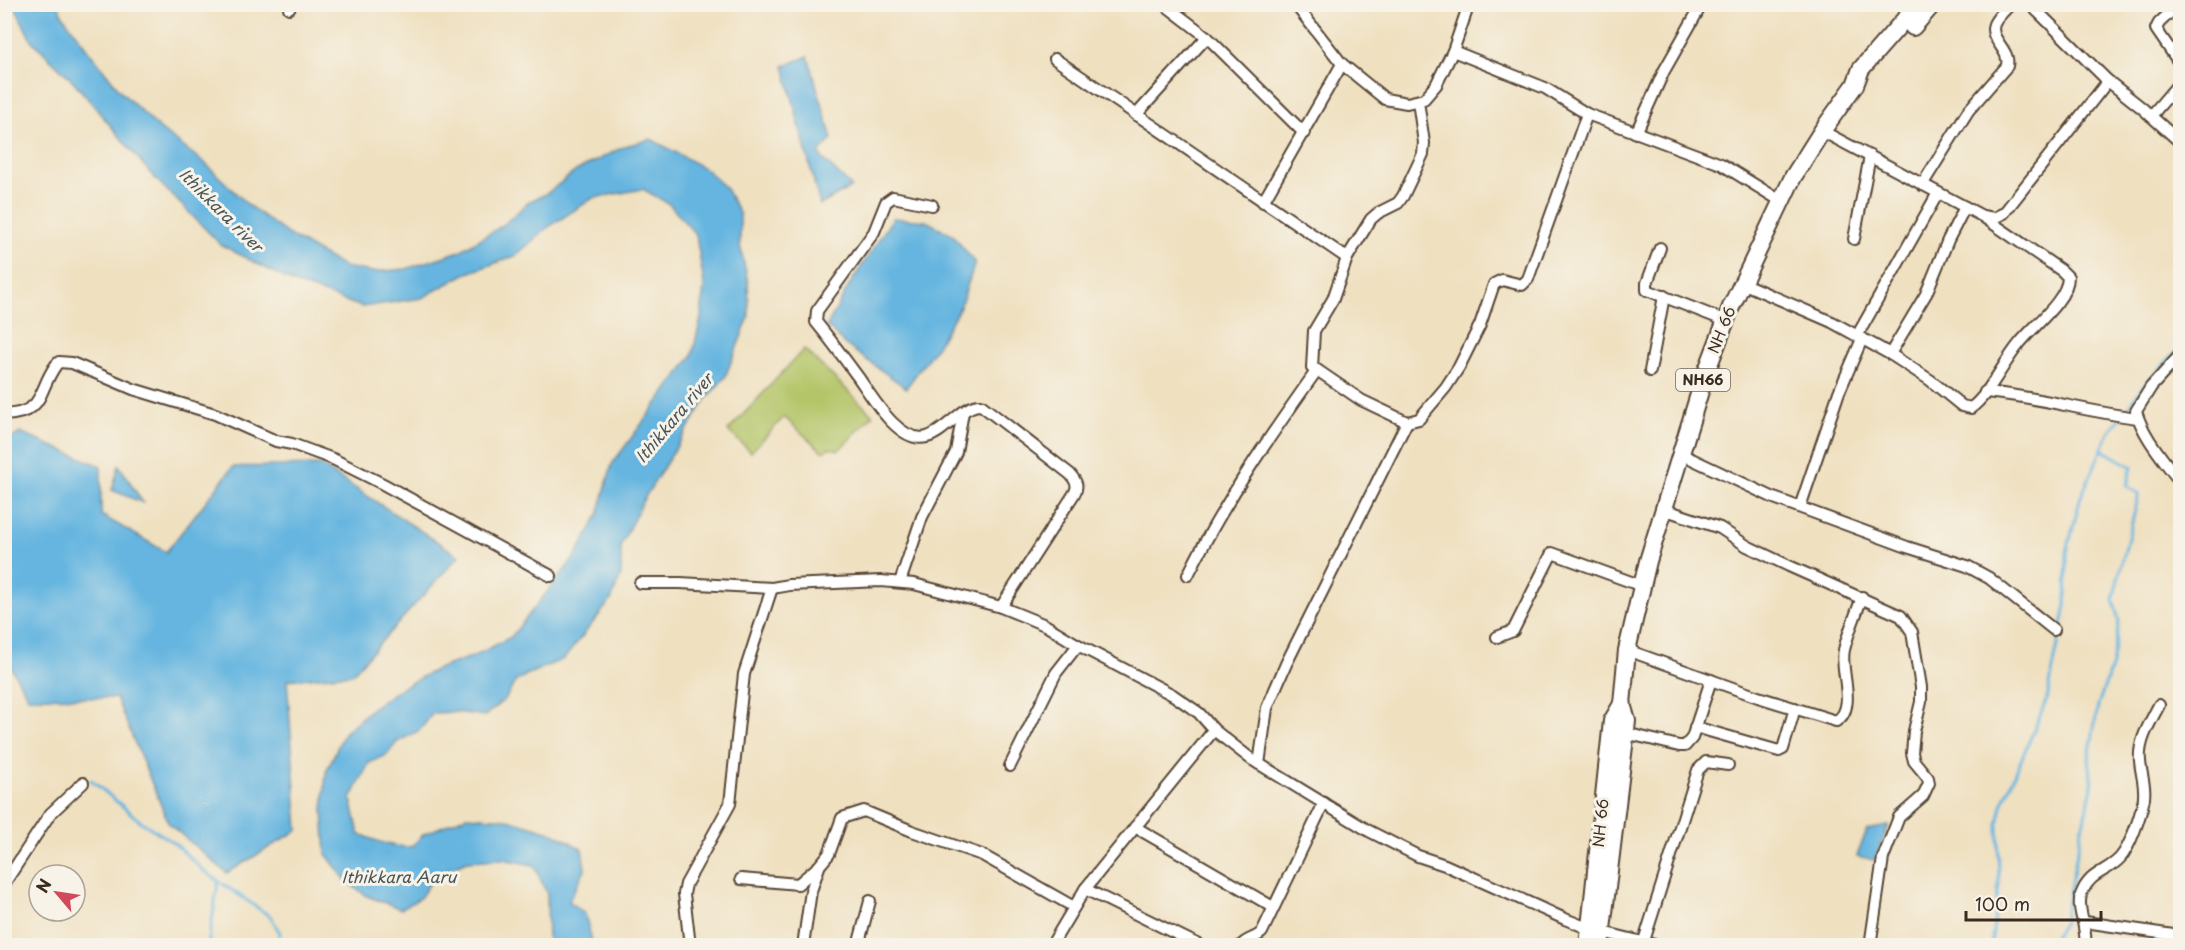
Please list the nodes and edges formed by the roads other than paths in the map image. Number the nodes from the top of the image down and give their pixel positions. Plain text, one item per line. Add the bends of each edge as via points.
1 (1164, 4) edge
2 (1295, 4) edge
3 (1469, 4) edge
4 (1702, 4) edge
5 (1918, 4) edge
6 (1933, 4) edge
7 (2011, 4) edge
8 (2030, 4) edge
9 (2179, 4) edge
10 (1207, 37) junction
11 (1453, 51) junction
12 (1055, 59) dead end
13 (1342, 64) junction
14 (2181, 64) edge
15 (2108, 81) junction
16 (2181, 82) edge
17 (1855, 85) junction
18 (1418, 101) junction
19 (1587, 114) junction
20 (1136, 115) junction
21 (2151, 116) junction
22 (1822, 131) junction
23 (1304, 133) junction
24 (1636, 133) junction
25 (2181, 142) edge
26 (1870, 156) junction
27 (1922, 184) junction
28 (1938, 193) junction
29 (1781, 201) junction
30 (1263, 202) junction
31 (932, 205) dead end
32 (1965, 207) junction
33 (1982, 216) junction
34 (1854, 239) dead end
35 (1660, 248) dead end
36 (1347, 258) junction
37 (1742, 283) junction
38 (1665, 296) junction
39 (1726, 321) junction
40 (1859, 338) junction
41 (1890, 354) junction
42 (2181, 355) edge
43 (1317, 370) junction
44 (1650, 371) dead end
45 (1985, 392) junction
46 (963, 412) junction
47 (4, 415) edge
48 (2138, 418) junction
49 (1407, 422) junction
50 (1679, 453) junction
51 (2181, 482) edge
52 (1800, 507) junction
53 (1663, 509) junction
54 (1188, 575) dead end
55 (551, 576) dead end
56 (900, 582) junction
57 (640, 583) dead end
58 (1642, 586) junction
59 (772, 588) junction
60 (1862, 597) junction
61 (1001, 607) junction
62 (2054, 630) dead end
63 (1497, 637) dead end
64 (1078, 645) junction
65 (1627, 650) junction
66 (1711, 680) junction
67 (1622, 704) junction
68 (2159, 705) dead end
69 (1795, 708) junction
70 (1695, 727) junction
71 (1214, 730) junction
72 (1625, 733) junction
73 (1258, 764) junction
74 (1728, 765) dead end
75 (1010, 766) dead end
76 (83, 783) dead end
77 (1324, 803) junction
78 (1136, 827) junction
79 (819, 866) junction
80 (741, 879) dead end
81 (4, 884) edge
82 (1085, 889) junction
83 (870, 901) dead end
84 (1074, 907) junction
85 (1273, 908) junction
86 (2085, 922) junction
87 (2181, 936) edge
88 (1595, 938) edge
89 (1644, 941) junction
90 (690, 945) edge
91 (803, 945) edge
92 (858, 945) edge
93 (1051, 945) edge
94 (1201, 945) edge
95 (1241, 945) edge
96 (1659, 945) edge
97 (1870, 945) edge
98 (2085, 945) edge

1 - 10 street
2 - 13 street
3 - 11 street
4 - 24 street
5 - 17 highway, NH 66 / NH66 via 1861,69
6 - 17 highway, NH 66 / NH66 via 1869,76
7 - 27 street via 1993,28 2008,55 2007,66 1968,111
8 - 15 street
9 - 14 street via 2156,29
10 - 20 street
10 - 23 street
11 - 18 street via 1431,93
11 - 19 street via 1545,88
12 - 20 street
13 - 18 street via 1385,99 1400,103
13 - 23 street
15 - 21 street
15 - 33 street via 2004,213 1996,218
16 - 21 street
17 - 22 highway, NH 66 / NH66
18 - 36 street via 1423,154 1408,188 1398,203 1371,219
19 - 24 street
19 - 49 street via 1528,279 1522,285 1505,280 1494,284 1480,325 1459,367 1419,420
20 - 30 street
21 - 25 street
22 - 26 street
22 - 29 highway, NH 66 / NH66
23 - 30 street
24 - 29 street via 1722,164
26 - 27 street
26 - 34 street
27 - 28 street
28 - 32 street
28 - 40 street
29 - 37 highway, NH 66 / NH66
30 - 36 street
31 - 46 street via 893,197 886,202 874,232 817,311 816,322 880,410 907,434 928,437
32 - 33 street
32 - 41 street via 1926,294
33 - 45 street via 2068,277 2056,302 2019,344
35 - 38 street via 1646,288
36 - 43 street via 1333,298 1314,331 1312,368
37 - 39 highway, NH 66 / NH66
37 - 40 street
38 - 39 street
38 - 44 street
39 - 50 highway, NH 66 / NH66
40 - 41 street
40 - 52 street
41 - 45 street via 1967,408 1975,405
42 - 48 street via 2138,405
43 - 49 street via 1362,400
43 - 54 street via 1254,458
45 - 48 street
46 - 56 street via 956,452 922,517
46 - 61 street via 976,405 984,407 1070,474 1077,486
47 - 55 street via 30,410 56,365 72,363 133,389 215,414 276,441 333,459
48 - 51 street
49 - 73 street via 1268,704
50 - 52 street
50 - 53 highway, NH 66 / NH66
52 - 62 street via 1967,566 1989,578
53 - 58 highway, NH 66 / NH66
53 - 60 street via 1720,528 1758,551
56 - 59 street
56 - 61 street
57 - 59 street
58 - 63 street via 1552,553 1513,631
58 - 65 highway, NH 66 / NH66
59 - 90 street via 744,674 730,804 686,884
60 - 69 street via 1842,661 1846,684 1842,716 1836,721
60 - 97 street via 1901,615 1912,632 1921,702 1912,753 1929,783 1923,796 1899,817 1883,858
61 - 64 street via 1046,625
64 - 71 street via 1173,695 1199,713
64 - 75 street via 1056,672
65 - 66 street
65 - 67 highway, NH 66 / NH66
66 - 69 street
66 - 70 street
67 - 72 highway, NH 66 / NH66 via 1627,721
67 - 88 highway, NH 66 / NH66 via 1612,721
68 - 86 street via 2140,750 2144,801 2122,855 2095,874 2080,896
69 - 70 street via 1779,752
70 - 72 street via 1689,743 1682,746
71 - 73 street
71 - 78 street
72 - 88 highway, NH 66 / NH66
73 - 77 street
74 - 89 street via 1706,762 1698,770
76 - 81 street via 45,820
77 - 85 street
77 - 88 street via 1418,856 1445,865
78 - 82 street
78 - 85 street
79 - 80 street via 798,884
79 - 84 street via 829,854 842,818 864,811 982,855
79 - 91 street
82 - 84 street
82 - 94 street
83 - 92 street
84 - 93 street
85 - 95 street via 1259,935
86 - 87 street
86 - 98 street
88 - 89 street
89 - 96 street

